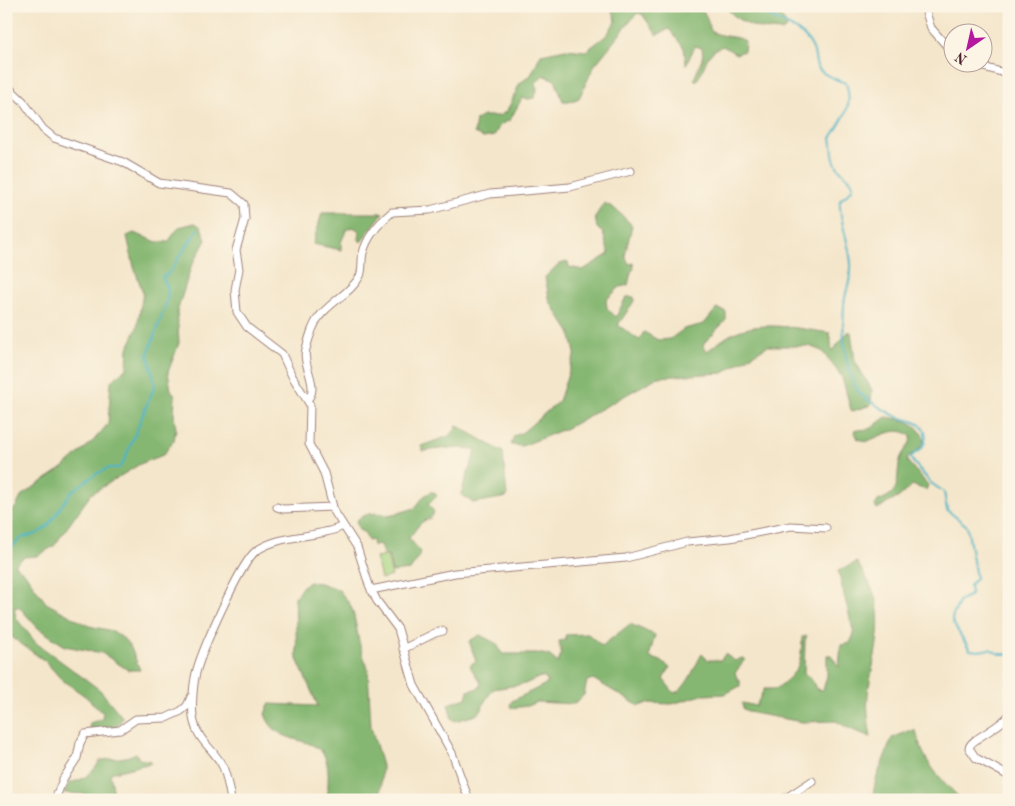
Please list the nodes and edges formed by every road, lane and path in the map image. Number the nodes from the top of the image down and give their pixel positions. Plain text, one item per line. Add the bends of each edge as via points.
1 (924, 6) edge
2 (942, 41) edge
3 (992, 69) edge
4 (1001, 72) dead end
5 (6, 85) edge
6 (630, 170) dead end
7 (307, 400) junction
8 (277, 507) dead end
9 (333, 507) junction
10 (343, 526) junction
11 (826, 528) dead end
12 (371, 590) junction
13 (443, 631) dead end
14 (403, 648) junction
15 (195, 687) junction
16 (1009, 714) edge
17 (1009, 776) edge
18 (812, 781) dead end
19 (55, 800) edge
20 (231, 800) edge
21 (469, 800) edge
22 (783, 800) edge

1 - 2 street via 931,28
3 - 4 street
5 - 7 street via 54,138 123,162 159,183 231,192 241,200 246,209 236,250 239,269 235,290 237,312 247,327 282,354
6 - 7 street via 570,187 490,194 430,210 394,210 369,238 360,275 316,322 305,356 312,390
7 - 9 street via 312,411 309,444 324,473
8 - 9 street
9 - 10 street
10 - 12 street via 357,547
10 - 15 street via 281,540 249,557 196,671
11 - 12 street via 792,526 730,538 687,542 626,558 455,573
12 - 14 street via 398,628
13 - 14 street
14 - 21 street via 414,686 452,753
15 - 19 street via 187,706 174,715 158,720 136,719 120,730 85,734 77,758
15 - 20 street via 192,705 195,729 224,768
16 - 17 street via 998,726 972,742 969,748 976,758
18 - 22 street

